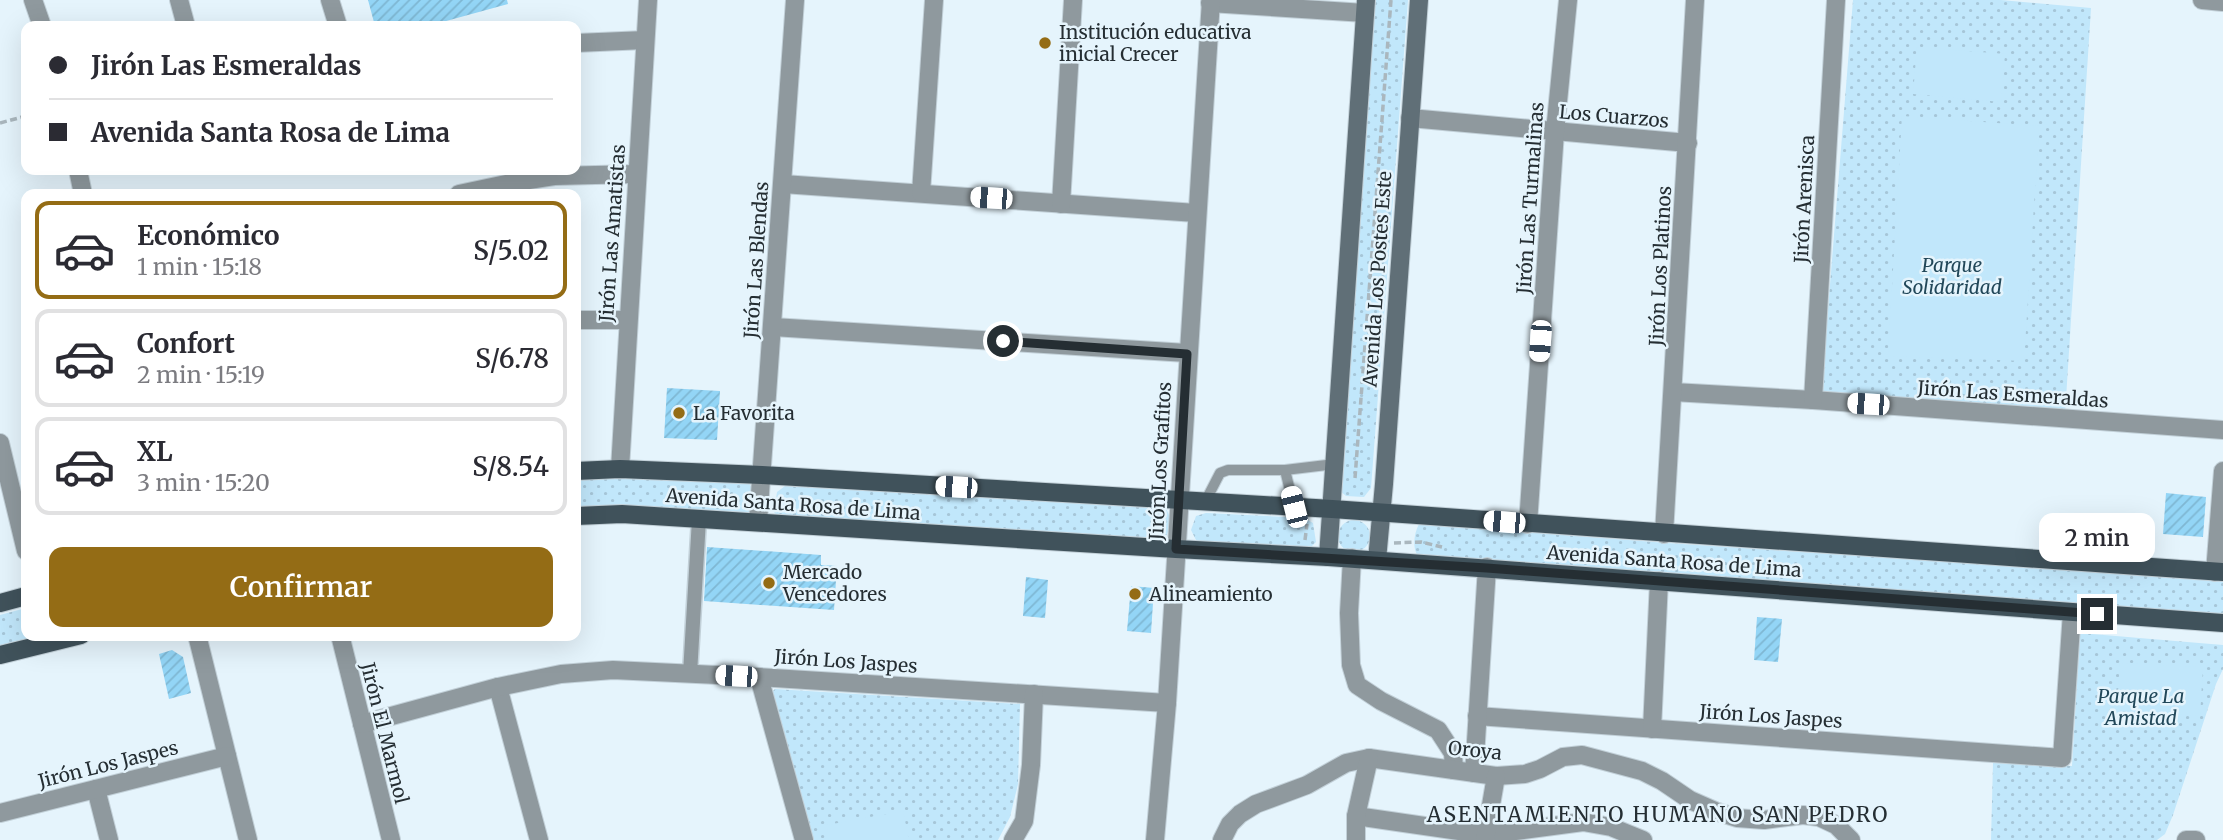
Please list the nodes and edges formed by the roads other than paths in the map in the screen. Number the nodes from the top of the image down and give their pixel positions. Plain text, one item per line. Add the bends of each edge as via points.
1 (33, 0) edge
2 (179, 0) edge
3 (330, 0) edge
4 (648, 0) edge
5 (795, 0) edge
6 (934, 0) edge
7 (1073, 0) edge
8 (1419, 0) edge
9 (1569, 0) edge
10 (1695, 0) edge
11 (1836, 0) edge
12 (2202, 0) edge
13 (1211, 2) edge
14 (2223, 2) edge
15 (1366, 7) edge
16 (40, 21) edge
17 (185, 21) edge
18 (336, 21) edge
19 (645, 40) junction
20 (581, 43) edge
21 (1410, 118) junction
22 (1555, 132) junction
23 (1688, 143) junction
24 (637, 174) junction
25 (783, 184) junction
26 (483, 189) edge
27 (921, 193) junction
28 (1061, 204) junction
29 (1196, 214) junction
30 (581, 320) edge
31 (628, 320) junction
32 (773, 327) junction
33 (1187, 354) junction
34 (1673, 392) junction
35 (1813, 400) junction
36 (2223, 430) edge
37 (0, 445) edge
38 (1335, 464) junction
39 (620, 469) junction
40 (1285, 470) junction
41 (581, 471) edge
42 (2223, 471) edge
43 (762, 475) junction
44 (1179, 501) junction
45 (1205, 502) junction
46 (1294, 507) junction
47 (1332, 509) junction
48 (1381, 512) junction
49 (581, 516) edge
50 (699, 519) junction
51 (758, 522) junction
52 (1528, 524) junction
53 (21, 531) edge
54 (1664, 534) junction
55 (1176, 549) junction
56 (1328, 557) junction
57 (1352, 558) junction
58 (1377, 560) junction
59 (1487, 568) junction
60 (2219, 572) edge
61 (1659, 581) junction
62 (21, 597) edge
63 (0, 603) edge
64 (2072, 612) junction
65 (2223, 623) edge
66 (57, 641) edge
67 (198, 641) edge
68 (341, 641) edge
69 (0, 655) edge
70 (690, 674) junction
71 (759, 677) junction
72 (498, 687) junction
73 (1034, 694) junction
74 (1167, 702) junction
75 (1477, 716) junction
76 (362, 724) junction
77 (1652, 729) junction
78 (227, 756) junction
79 (1369, 758) junction
80 (1454, 770) junction
81 (1474, 773) junction
82 (1496, 776) junction
83 (96, 789) junction
84 (0, 813) edge
85 (1356, 816) junction
86 (1432, 834) edge
87 (1486, 838) edge
88 (109, 840) edge
89 (248, 840) edge
90 (391, 840) edge
91 (539, 840) edge
92 (804, 840) edge
93 (1013, 840) edge
94 (1155, 840) edge
95 (1223, 840) edge
96 (1356, 840) edge
97 (1643, 840) edge
98 (1851, 840) edge
99 (2186, 840) edge
100 (2196, 840) edge

1 - 16 street
2 - 17 street
3 - 18 street
4 - 19 street, Jirón Las Amatistas
5 - 25 street, Jirón Las Blendas
6 - 27 street
7 - 28 street
8 - 21 main road, Avenida Los Postes Este
9 - 22 street, Jirón Las Turmalinas
10 - 23 street, Jirón Los Platinos
11 - 35 street, Jirón Arenisca
12 - 14 street
13 - 15 street
13 - 29 street, Jirón Los Grafitos
15 - 38 main road, Avenida Los Postes Este
19 - 20 street
19 - 24 street, Jirón Las Amatistas
21 - 22 street, Los Cuarzos
21 - 48 main road, Avenida Los Postes Este
22 - 23 street, Los Cuarzos
22 - 52 street, Jirón Las Turmalinas
23 - 34 street, Jirón Los Platinos
24 - 26 street via 554,176
24 - 31 street, Jirón Las Amatistas
25 - 27 street
25 - 32 street, Jirón Las Blendas
27 - 28 street
28 - 29 street
29 - 33 street, Jirón Los Grafitos
30 - 31 street
31 - 39 street, Jirón Las Amatistas
32 - 33 street
32 - 43 street, Jirón Las Blendas
33 - 44 street, Jirón Los Grafitos
34 - 35 street, Jirón Las Esmeraldas
34 - 54 street, Jirón Los Platinos
35 - 36 street, Jirón Las Esmeraldas
37 - 53 street
38 - 40 lane
38 - 47 main road, Avenida Los Postes Este
39 - 41 main road, Avenida Santa Rosa de Lima
39 - 43 main road, Avenida Santa Rosa de Lima
40 - 45 lane via 1220,473
40 - 46 lane
42 - 60 street
43 - 44 main road, Avenida Santa Rosa de Lima
43 - 51 street, Jirón Las Blendas
44 - 45 main road, Avenida Santa Rosa de Lima
44 - 55 street, Jirón Los Grafitos
45 - 46 main road, Avenida Santa Rosa de Lima
46 - 47 main road, Avenida Santa Rosa de Lima
47 - 48 main road, Avenida Santa Rosa de Lima
47 - 56 main road, Avenida Los Postes Este
48 - 52 main road, Avenida Santa Rosa de Lima
48 - 58 main road, Avenida Los Postes Este
49 - 50 main road, Avenida Santa Rosa de Lima
50 - 51 main road, Avenida Santa Rosa de Lima
50 - 70 street
51 - 55 main road, Avenida Santa Rosa de Lima
52 - 54 main road, Avenida Santa Rosa de Lima
54 - 60 main road, Avenida Santa Rosa de Lima
55 - 56 main road, Avenida Santa Rosa de Lima
55 - 74 street, Jirón Los Grafitos
56 - 57 main road, Avenida Santa Rosa de Lima
57 - 58 main road, Avenida Santa Rosa de Lima
57 - 80 street via 1350,665 1356,685 1438,730 1453,753
58 - 59 main road, Avenida Santa Rosa de Lima
59 - 61 main road, Avenida Santa Rosa de Lima
59 - 75 street
61 - 64 main road, Avenida Santa Rosa de Lima
61 - 77 street
62 - 63 main road
64 - 65 main road, Avenida Santa Rosa de Lima
64 - 77 street, Jirón Los Jaspes via 2062,758
66 - 69 main road
67 - 78 street
68 - 76 street, Jirón El Marmol
70 - 71 street, Jirón Los Jaspes
70 - 72 street, Jirón Los Jaspes via 613,670 561,674
71 - 73 street, Jirón Los Jaspes
71 - 92 street
72 - 76 street, Jirón Los Jaspes
72 - 91 street
73 - 74 street, Jirón Los Jaspes
73 - 93 street via 1024,821
74 - 94 street, Jirón Los Grafitos
75 - 77 street, Jirón Los Jaspes
75 - 81 street
76 - 90 street, Jirón El Marmol
78 - 83 street, Jirón Los Jaspes
78 - 89 street
79 - 80 street, Oroya
79 - 85 street
79 - 95 street, Oroya via 1346,763 1307,785 1256,804 1230,824
80 - 81 street, Oroya
81 - 82 street, Oroya
82 - 87 street
82 - 98 street, Oroya via 1525,774 1563,757 1581,755 1642,771 1690,800 1737,818 1819,817
83 - 84 street, Jirón Los Jaspes
83 - 88 street
85 - 86 street
85 - 96 street
86 - 87 street
87 - 97 street via 1583,822
99 - 100 street

